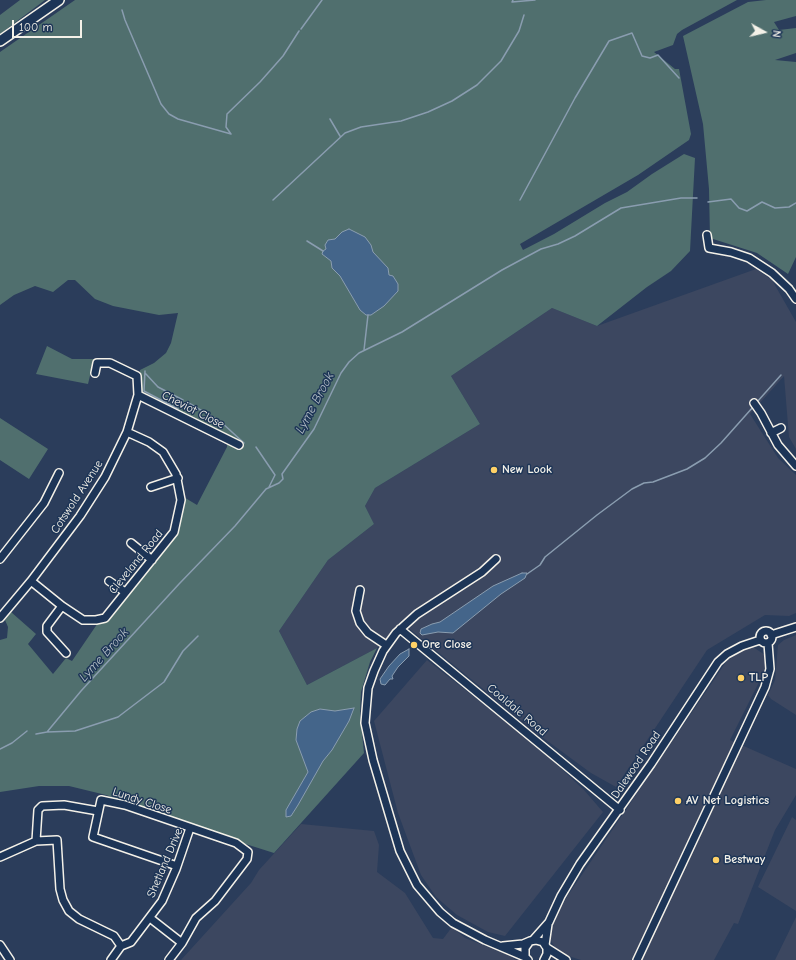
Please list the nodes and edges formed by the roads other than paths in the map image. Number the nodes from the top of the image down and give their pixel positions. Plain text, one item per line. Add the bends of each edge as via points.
1 (59, 0) edge
2 (0, 41) edge
3 (707, 235) dead end
4 (796, 299) edge
5 (95, 373) dead end
6 (138, 395) junction
7 (754, 403) dead end
8 (781, 428) dead end
9 (127, 432) junction
10 (771, 433) junction
11 (239, 445) dead end
12 (796, 466) edge
13 (59, 473) dead end
14 (178, 478) junction
15 (151, 487) dead end
16 (131, 543) dead end
17 (0, 559) edge
18 (496, 559) dead end
19 (152, 560) junction
20 (31, 581) junction
21 (109, 581) dead end
22 (360, 590) dead end
23 (125, 592) junction
24 (62, 606) junction
25 (0, 618) edge
26 (796, 627) edge
27 (400, 629) junction
28 (771, 634) junction
29 (760, 640) junction
30 (768, 643) junction
31 (386, 646) junction
32 (66, 653) dead end
33 (620, 810) junction
34 (98, 811) junction
35 (190, 828) junction
36 (36, 841) junction
37 (0, 857) edge
38 (177, 866) junction
39 (150, 918) junction
40 (548, 922) junction
41 (531, 941) junction
42 (182, 943) junction
43 (0, 945) edge
44 (121, 946) junction
45 (499, 946) junction
46 (546, 946) junction
47 (527, 959) edge
48 (10, 960) edge
49 (111, 960) edge
50 (169, 960) edge
51 (544, 960) edge
52 (566, 960) edge
53 (637, 960) edge

1 - 2 main road
3 - 4 street via 709,248 749,258 772,273
5 - 6 street, Cotswold Avenue via 97,363 110,363 137,376
6 - 9 street, Cotswold Avenue
6 - 11 street, Cheviot Close
7 - 10 street
8 - 10 street
9 - 14 street, Cleveland Road via 163,452
9 - 20 street, Cotswold Avenue via 101,484
10 - 12 street
13 - 17 street via 44,503
14 - 15 street
14 - 19 street, Cleveland Road via 181,500 174,532
16 - 19 street
18 - 27 street via 482,572 417,614
19 - 23 street, Cleveland Road
20 - 24 street, Cleveland Road
20 - 25 street, Cotswold Avenue
21 - 23 street
22 - 31 street via 356,611 360,623 368,633
23 - 24 street, Cleveland Road via 105,618 83,620
24 - 32 street via 47,626 47,632
26 - 28 street
27 - 31 street
27 - 33 street, Coaldale Road
28 - 29 street, Dalewood Road via 762,632 759,635
28 - 30 street via 772,639
29 - 30 street via 762,643
29 - 33 street, Dalewood Road via 742,646 718,662
30 - 53 street via 770,669 765,687
31 - 45 street via 368,688 365,723 400,852 417,885 440,912 468,932
33 - 40 street, Dalewood Road via 580,864
34 - 35 street, Lundy Close via 101,800 112,802
34 - 36 street via 64,805 42,806 38,810
34 - 38 street, Lundy Close via 93,838
35 - 38 street, Shetland Drive
35 - 42 street, Shetland Drive via 239,845 248,855 215,901 196,918
36 - 37 street
36 - 44 street via 57,840 60,889 62,900 69,911 114,936
38 - 39 street, Shetland Drive via 168,889
39 - 42 street
39 - 44 street, Shetland Drive via 131,942
40 - 41 street, Dalewood Road
40 - 46 street, Dalewood Road
41 - 45 street
41 - 46 street via 539,940
41 - 47 street via 525,948
42 - 50 street
43 - 48 street
44 - 49 street, Shetland Drive
45 - 47 street
46 - 51 street, Dalewood Road via 547,954
46 - 52 street

